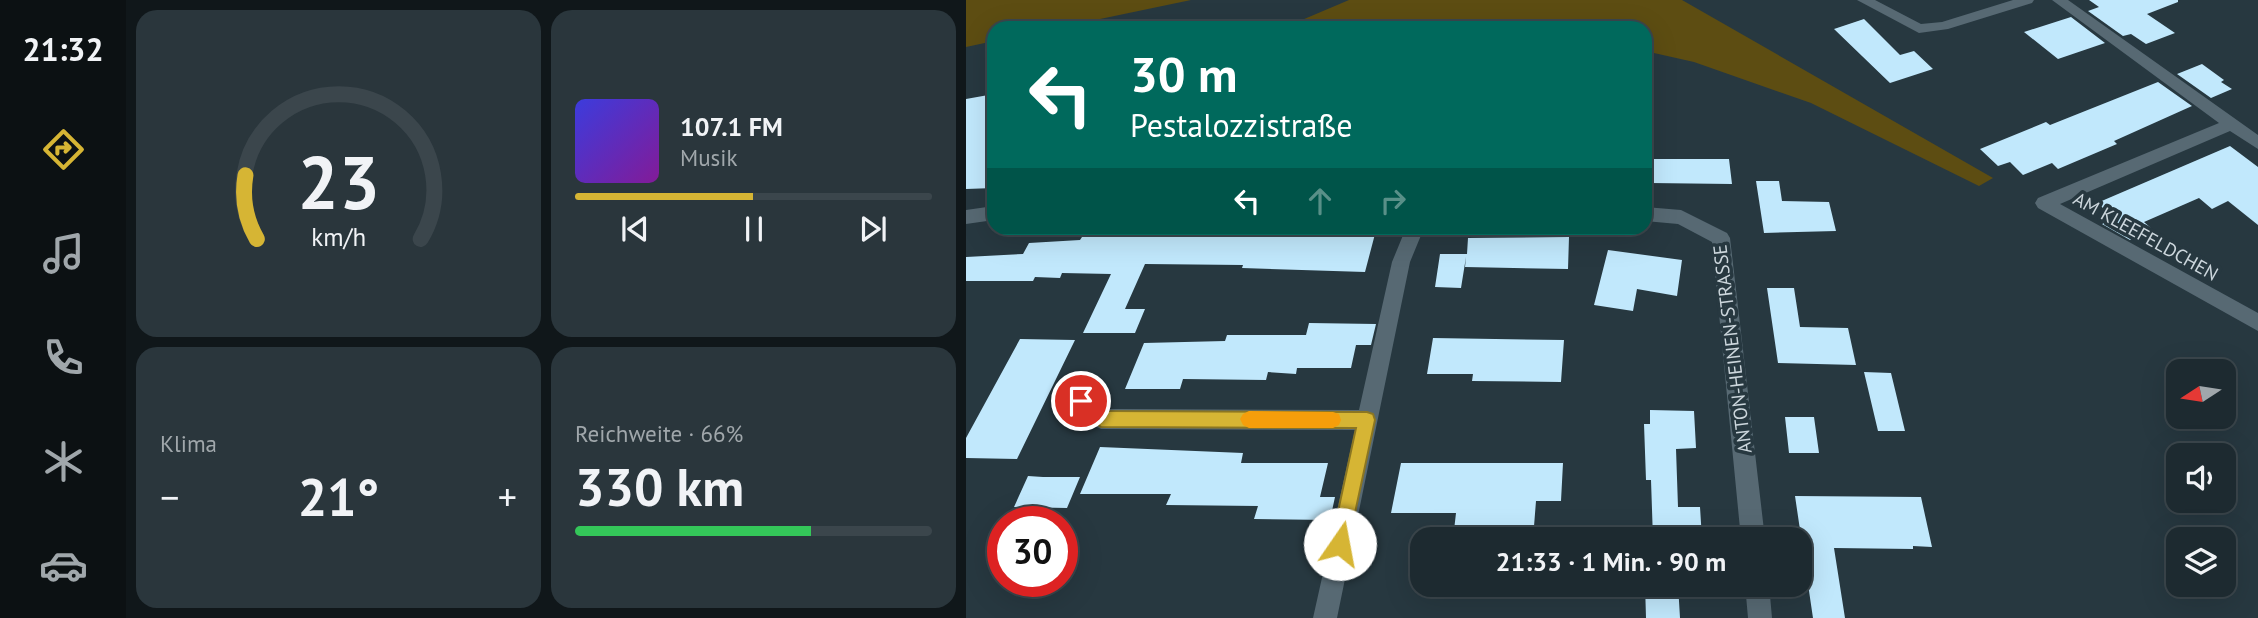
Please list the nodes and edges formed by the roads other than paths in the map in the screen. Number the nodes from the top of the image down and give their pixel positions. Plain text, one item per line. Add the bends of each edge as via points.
1 (1864, 0) edge
2 (2026, 0) edge
3 (2059, 0) edge
4 (2232, 124) junction
5 (2258, 143) edge
6 (987, 214) edge
7 (1652, 215) edge
8 (966, 217) edge
9 (1412, 235) edge
10 (2258, 323) edge
11 (1081, 401) dead end
12 (1367, 420) junction
13 (1752, 527) edge
14 (1758, 597) edge
15 (1325, 618) edge
16 (1760, 618) edge

1 - 2 street via 1919,29
3 - 4 street
4 - 5 street
4 - 10 street, AM KLEEFELDCHEN via 2045,203
6 - 8 street
7 - 13 street, ANTON-HEINEN-STRASSE via 1681,217 1721,238
9 - 12 street via 1401,262
11 - 12 street via 1101,419
12 - 15 street
14 - 16 street

